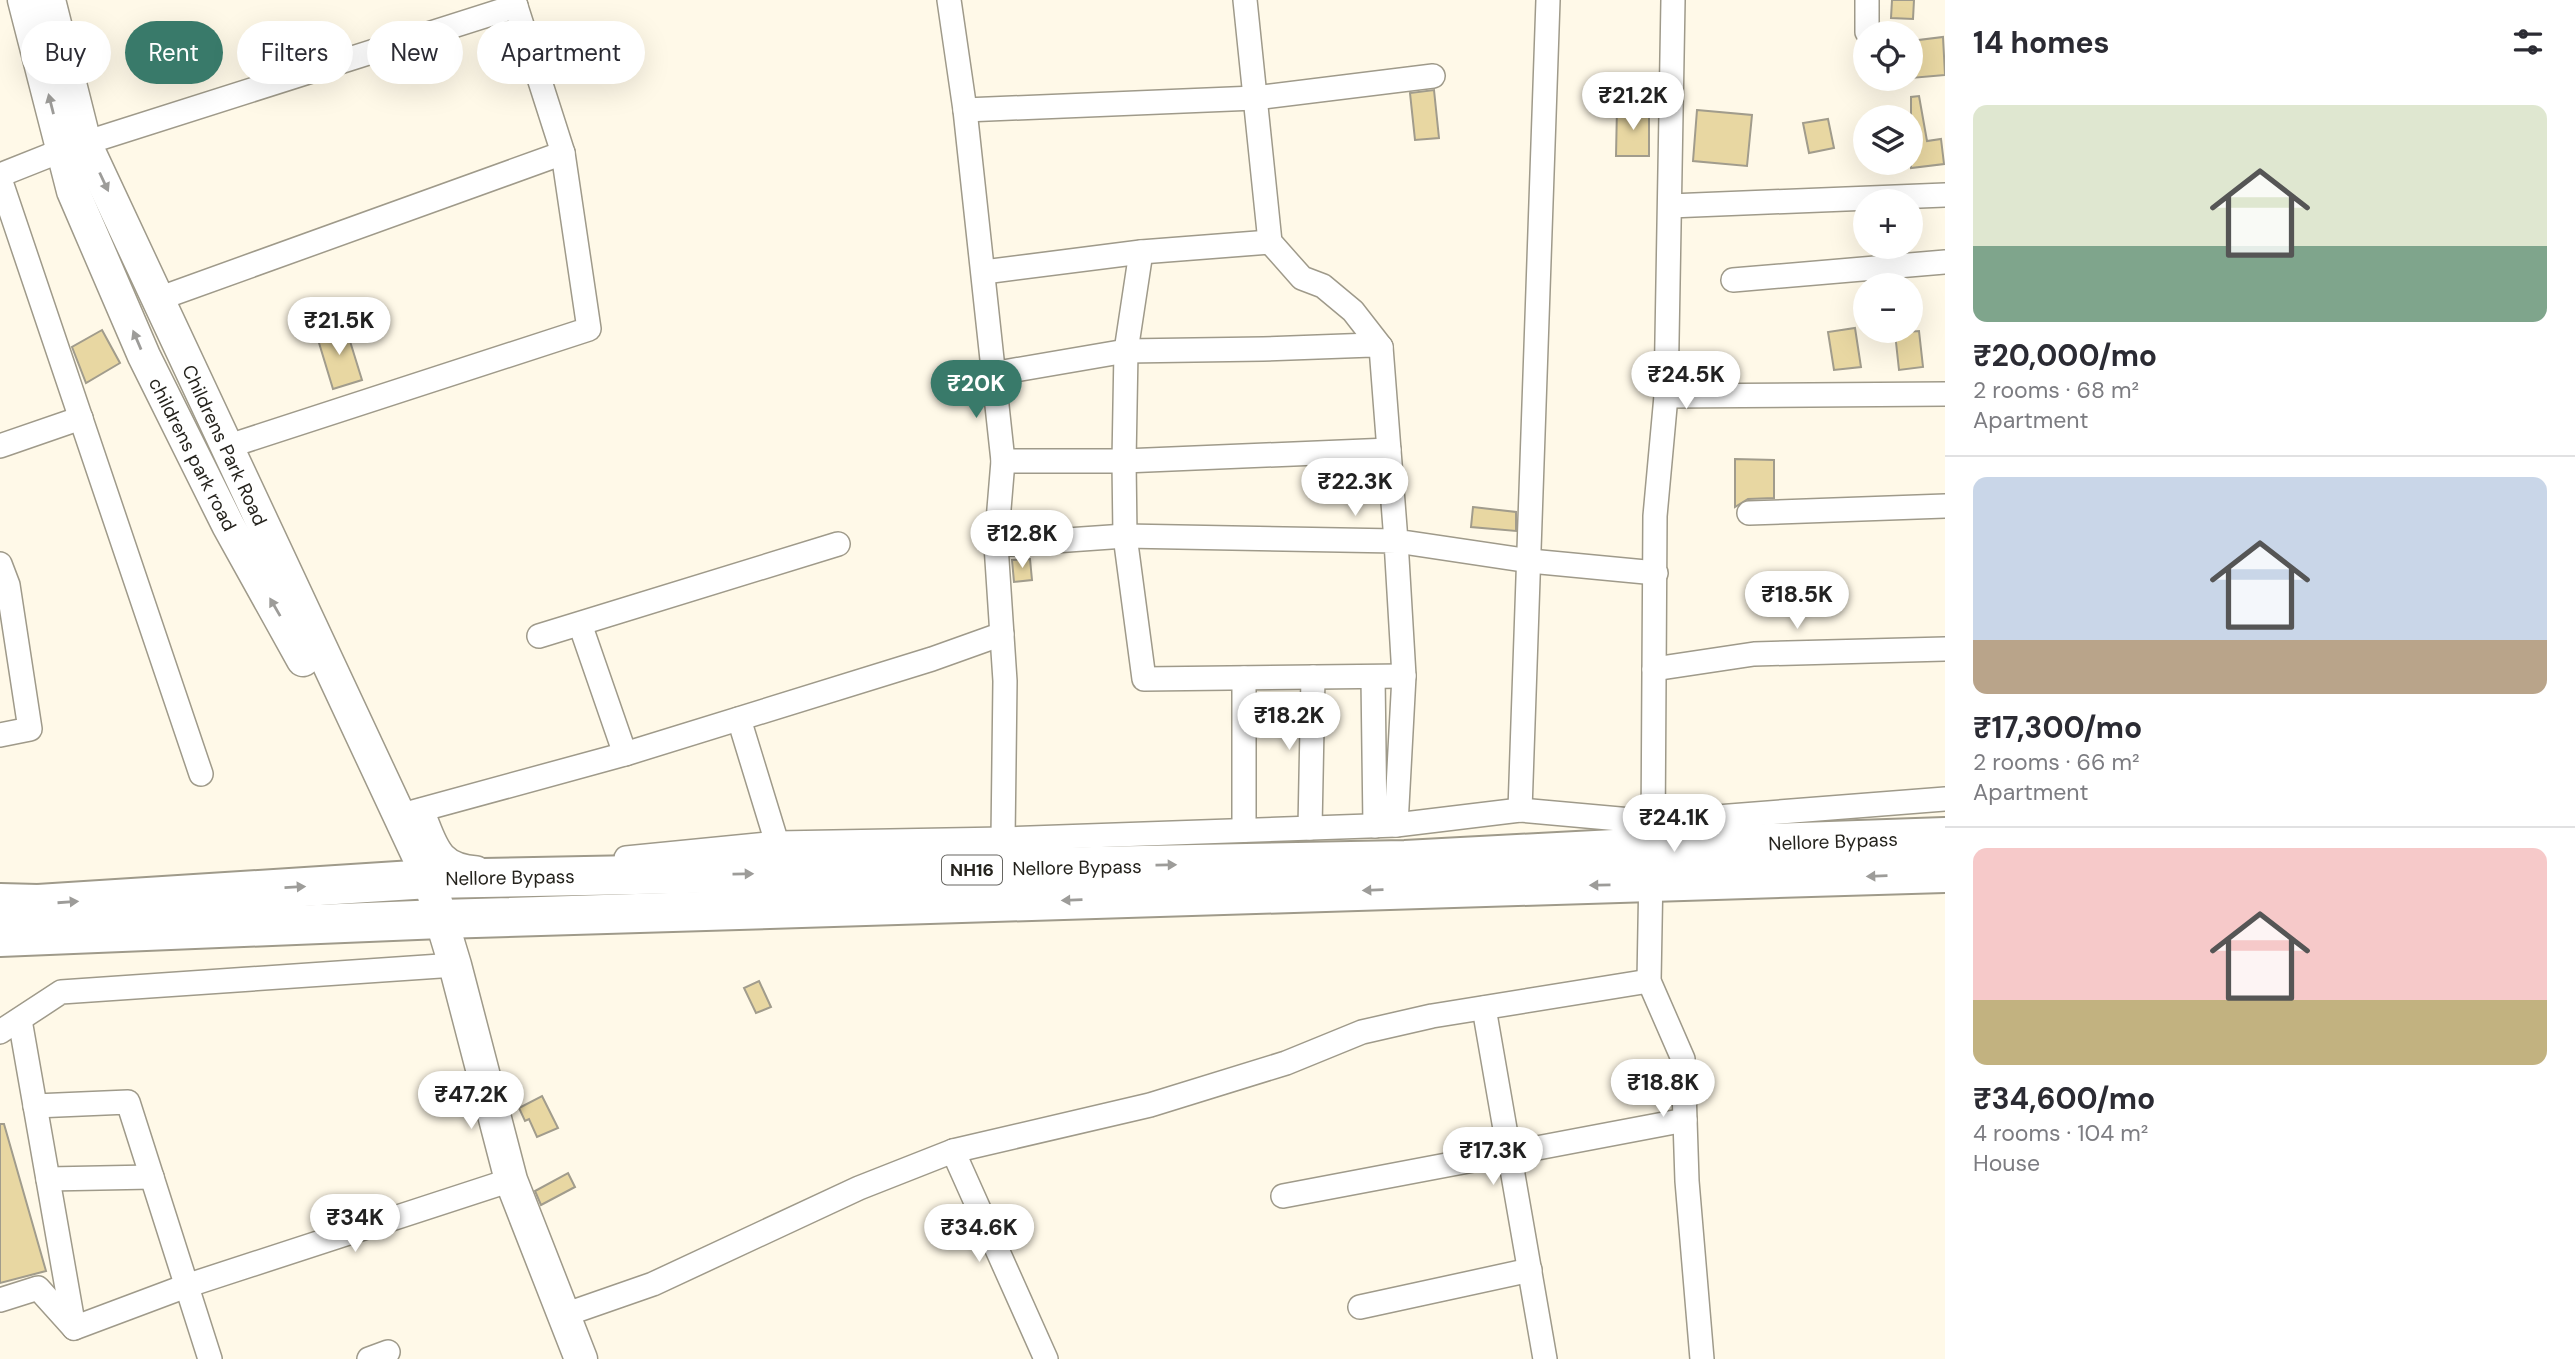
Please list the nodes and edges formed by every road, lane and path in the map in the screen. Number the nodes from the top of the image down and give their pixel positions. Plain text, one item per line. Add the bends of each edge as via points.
1 (24, 0) edge
2 (49, 0) edge
3 (949, 0) edge
4 (1245, 0) edge
5 (1548, 0) edge
6 (1673, 0) edge
7 (1867, 0) edge
8 (515, 3) edge
9 (1867, 21) edge
10 (1433, 76) dead end
11 (1255, 98) junction
12 (965, 110) junction
13 (74, 146) junction
14 (563, 153) junction
15 (0, 177) edge
16 (1945, 195) edge
17 (1670, 206) junction
18 (1270, 242) junction
19 (1141, 252) junction
20 (1945, 262) edge
21 (984, 272) junction
22 (1733, 280) dead end
23 (158, 299) junction
24 (1381, 347) junction
25 (1126, 351) junction
26 (992, 374) junction
27 (1945, 394) edge
28 (1666, 396) junction
29 (80, 418) junction
30 (0, 446) edge
31 (226, 447) junction
32 (1389, 450) junction
33 (1003, 461) junction
34 (1124, 461) junction
35 (1945, 506) edge
36 (1749, 513) dead end
37 (1125, 536) junction
38 (1396, 541) junction
39 (838, 544) dead end
40 (996, 545) junction
41 (1530, 561) junction
42 (1656, 573) junction
43 (3, 579) edge
44 (580, 624) junction
45 (1002, 634) junction
46 (539, 636) dead end
47 (1945, 649) edge
48 (1654, 669) junction
49 (1313, 677) junction
50 (1373, 677) junction
51 (1404, 677) junction
52 (1244, 678) junction
53 (739, 719) junction
54 (0, 735) edge
55 (625, 754) junction
56 (201, 774) dead end
57 (1945, 799) edge
58 (1520, 810) junction
59 (402, 814) junction
60 (1386, 825) junction
61 (1310, 828) junction
62 (1244, 830) junction
63 (1945, 837) edge
64 (1003, 839) junction
65 (777, 843) junction
66 (1652, 851) junction
67 (1945, 873) edge
68 (429, 879) junction
69 (0, 903) edge
70 (441, 919) junction
71 (0, 937) edge
72 (455, 965) junction
73 (1649, 981) junction
74 (1484, 1008) junction
75 (10, 1026) edge
76 (35, 1106) junction
77 (1685, 1120) junction
78 (953, 1151) junction
79 (1509, 1152) junction
80 (152, 1177) junction
81 (48, 1179) junction
82 (511, 1180) junction
83 (1283, 1196) dead end
84 (1530, 1270) junction
85 (186, 1286) junction
86 (0, 1300) edge
87 (1360, 1307) dead end
88 (564, 1315) junction
89 (74, 1328) junction
90 (210, 1359) edge
91 (581, 1359) edge
92 (1046, 1359) edge
93 (1545, 1359) edge
94 (1702, 1359) edge

13 -> 1 street, childrens park road
2 - 13 street, Childrens Park Road
3 - 12 street
4 - 11 street
5 - 41 street
6 - 17 street
7 - 9 street
8 - 13 street
8 - 14 street
10 - 11 street
11 - 12 street
11 - 18 street
12 - 21 street
13 - 15 street
13 -> 23 street, Childrens Park Road
59 -> 13 street, childrens park road via 374,804 144,356 74,191
14 - 23 street
14 - 31 street via 589,329
15 - 29 street
16 - 17 street
17 - 28 street
18 - 19 street
18 - 24 street via 1302,278 1322,285 1353,311
19 - 21 street
19 - 25 street
20 - 22 street
21 - 26 street
23 - 31 street, Childrens Park Road
24 - 25 street
24 - 32 street
25 - 26 street
25 - 34 street
26 - 33 street
27 - 28 street
28 - 42 street via 1664,516
29 - 30 street
29 - 56 street
31 - 59 street, Childrens Park Road
32 - 34 street
32 - 38 street
33 - 34 street
33 - 40 street
34 - 37 street
35 - 36 street
37 - 38 street
37 - 40 street
37 - 52 street via 1144,679
38 - 41 street
38 - 51 street
39 - 44 street
40 - 45 street
41 - 42 street
41 - 58 street
42 - 48 street
43 - 54 street via 30,729
44 - 46 street
44 - 55 street
45 - 53 street
45 - 64 street
47 - 48 street via 1754,654
48 - 66 street
49 - 50 street
49 - 52 street
49 - 61 street
50 - 51 street
50 - 60 street
51 - 60 street
52 - 62 street
53 - 55 street
53 - 65 street
55 - 59 street
57 - 66 street
58 - 60 street
58 - 66 street
59 - 65 street via 456,866 502,871
59 - 68 street, childrens park road
60 - 61 street
61 - 62 street
62 - 64 street
63 - 66 highway, Nellore Bypass / NH16
64 - 65 street
67 -> 66 highway, Nellore Bypass / NH16
68 -> 66 highway, Nellore Bypass / NH16
66 -> 70 highway, Nellore Bypass / NH16 via 1404,889
66 - 73 street
69 -> 68 highway, Nellore Bypass / NH16
68 - 70 street, childrens park road
70 - 71 highway, Nellore Bypass / NH16
70 - 72 street, childrens park road
72 - 75 street via 61,992
72 - 82 street, childrens park road
73 - 74 street
73 - 77 street via 1683,1059
74 - 78 street via 1362,1032 1286,1063 1150,1105
74 - 79 street
75 - 76 street
76 - 80 street via 128,1102
76 - 81 street
77 - 79 street
77 - 94 street
78 - 88 street via 859,1188 653,1284
78 - 92 street
79 - 83 street
79 - 84 street
80 - 81 street
80 - 85 street
81 - 89 street
82 - 85 street
82 - 88 street, childrens park road
84 - 87 street
84 - 93 street
85 - 89 street
85 - 90 street
86 - 89 street via 38,1288
88 - 91 street, childrens park road

